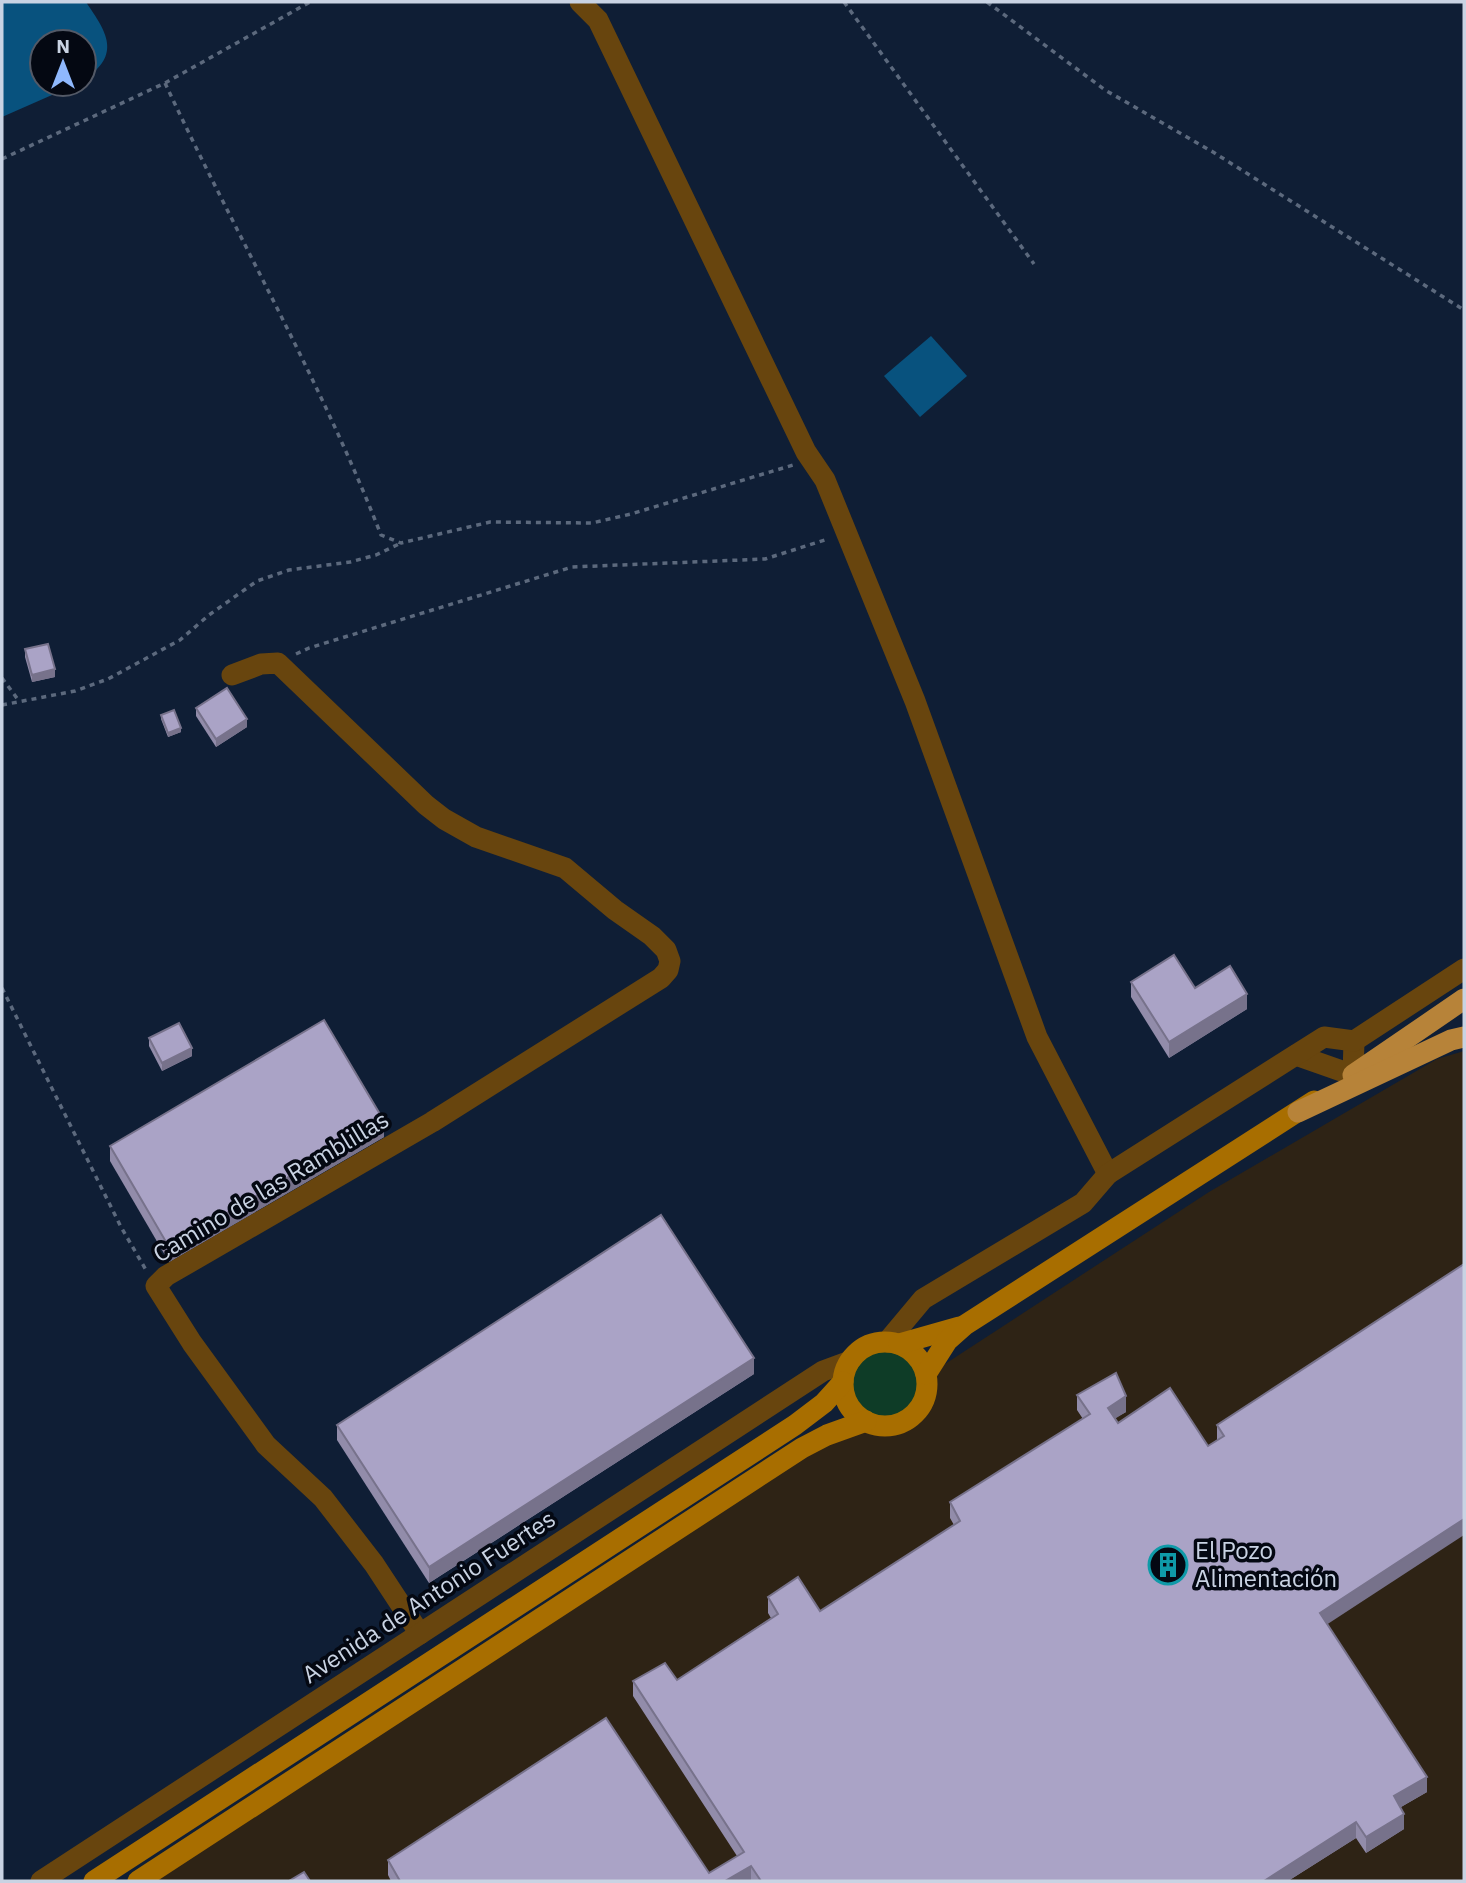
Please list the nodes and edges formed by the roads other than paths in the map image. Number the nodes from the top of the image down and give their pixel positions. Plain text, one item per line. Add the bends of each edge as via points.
1 (580, 2) edge
2 (232, 675) dead end
3 (1464, 969) edge
4 (1464, 999) edge
5 (1464, 1037) edge
6 (1353, 1041) junction
7 (1296, 1055) junction
8 (1353, 1074) junction
9 (1298, 1112) junction
10 (1108, 1174) junction
11 (965, 1325) junction
12 (893, 1343) junction
13 (850, 1361) junction
14 (926, 1374) junction
15 (843, 1382) junction
16 (866, 1421) junction
17 (420, 1634) junction
18 (40, 1881) edge
19 (94, 1881) edge
20 (138, 1881) edge

1 - 10 street via 598,20 825,480 915,701 1037,1037
2 - 17 street, Camino de las Ramblillas via 278,663 435,812 476,838 565,868 652,936 670,961 661,978 627,1000 156,1286 266,1445 323,1498
3 - 6 street
4 - 8 highway
5 - 9 highway
6 - 7 street via 1324,1037
6 - 8 street
7 - 8 street
7 - 10 street
8 - 9 main road
9 - 11 main road
10 - 12 street via 1083,1203 923,1299
11 - 12 main road
11 - 14 main road via 947,1341
12 - 13 main road via 866,1347
12 - 14 main road via 912,1351
13 - 15 main road
13 - 17 street, Avenida de Antonio Fuertes via 823,1371
14 - 16 main road via 924,1401 916,1412 893,1425
15 - 16 main road via 849,1405
15 - 19 main road via 795,1425
16 - 20 main road via 802,1448
17 - 18 street, Avenida de Antonio Fuertes

